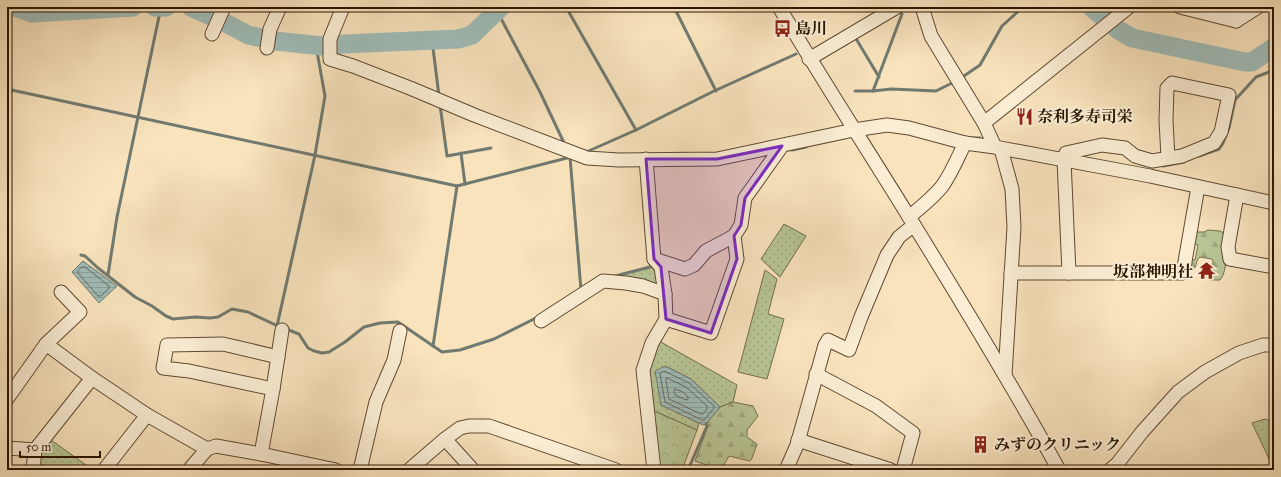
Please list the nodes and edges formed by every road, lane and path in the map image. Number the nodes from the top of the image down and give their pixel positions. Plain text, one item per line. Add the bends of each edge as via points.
1 (224, 7) edge
2 (280, 7) edge
3 (343, 7) edge
4 (779, 7) edge
5 (897, 7) edge
6 (922, 7) edge
7 (1129, 7) edge
8 (1180, 7) edge
9 (1231, 7) edge
10 (1258, 7) edge
11 (1236, 21) junction
12 (212, 34) dead end
13 (267, 48) dead end
14 (809, 58) junction
15 (984, 123) junction
16 (854, 130) junction
17 (965, 143) junction
18 (782, 146) junction
19 (998, 148) junction
20 (646, 158) junction
21 (1168, 158) junction
22 (1064, 160) junction
23 (1152, 161) junction
24 (1150, 176) junction
25 (1198, 187) junction
26 (1237, 194) junction
27 (1274, 203) edge
28 (912, 221) junction
29 (734, 236) junction
30 (654, 259) junction
31 (1274, 268) edge
32 (1011, 273) junction
33 (1069, 273) junction
34 (61, 292) dead end
35 (665, 294) junction
36 (666, 319) junction
37 (541, 321) dead end
38 (282, 330) dead end
39 (400, 331) dead end
40 (46, 344) junction
41 (1274, 345) edge
42 (278, 357) junction
43 (816, 374) junction
44 (1005, 376) junction
45 (92, 378) junction
46 (273, 389) junction
47 (7, 399) edge
48 (147, 415) junction
49 (445, 439) junction
50 (798, 440) junction
51 (7, 448) edge
52 (207, 449) junction
53 (35, 450) junction
54 (261, 454) junction
55 (34, 470) edge
56 (104, 470) edge
57 (189, 470) edge
58 (336, 470) edge
59 (360, 470) edge
60 (409, 470) edge
61 (473, 470) edge
62 (616, 470) edge
63 (654, 470) edge
64 (786, 470) edge
65 (891, 470) edge
66 (903, 470) edge
67 (1059, 470) edge
68 (1110, 470) edge

1 - 12 street
2 - 13 street via 270,29
3 - 20 street via 330,39 330,59 582,157 604,160
4 - 14 street
5 - 14 street
6 - 15 street via 931,36
7 - 15 street
8 - 11 street
9 - 11 street
10 - 11 street
14 - 16 street
15 - 19 street
16 - 17 street via 887,125 909,128
16 - 18 street
16 - 28 street
17 - 19 street
17 - 28 street via 943,184
18 - 20 street via 717,159
18 - 29 street via 745,198 741,224
19 - 22 street
19 - 32 street via 1012,189 1014,228
20 - 30 street
21 - 21 street via 1182,156 1214,143 1221,132 1228,95 1172,83 1167,88
21 - 23 street
22 - 23 street via 1066,152 1102,145 1125,148 1135,156
22 - 24 street
22 - 33 street
23 - 24 street
24 - 25 street
25 - 26 street
25 - 33 street via 1183,273
26 - 27 street
26 - 31 street via 1228,247 1230,259
28 - 43 street via 887,255 849,350 828,340
28 - 44 street
29 - 30 street via 706,252 694,265 685,269
29 - 36 street via 737,259 711,332
30 - 35 street via 661,266
32 - 33 street
32 - 44 street
34 - 40 street via 80,312
35 - 36 street
35 - 37 street via 643,286 601,277
36 - 63 street via 652,343 643,370
38 - 42 street
39 - 59 street via 394,360 376,402
40 - 45 street
40 - 47 street
41 - 68 street via 1264,345 1239,353 1205,372 1178,392
42 - 46 street
42 - 46 street via 223,344 167,345 163,368 190,371
43 - 50 street
43 - 66 street via 876,406 913,433
44 - 67 street
45 - 48 street
45 - 53 street
46 - 54 street
48 - 52 street
48 - 56 street
49 - 60 street
49 - 61 street
49 - 62 street via 460,428 489,426
50 - 64 street
50 - 65 street
51 - 53 street
52 - 54 street via 216,446
52 - 57 street
53 - 55 street
54 - 58 street

